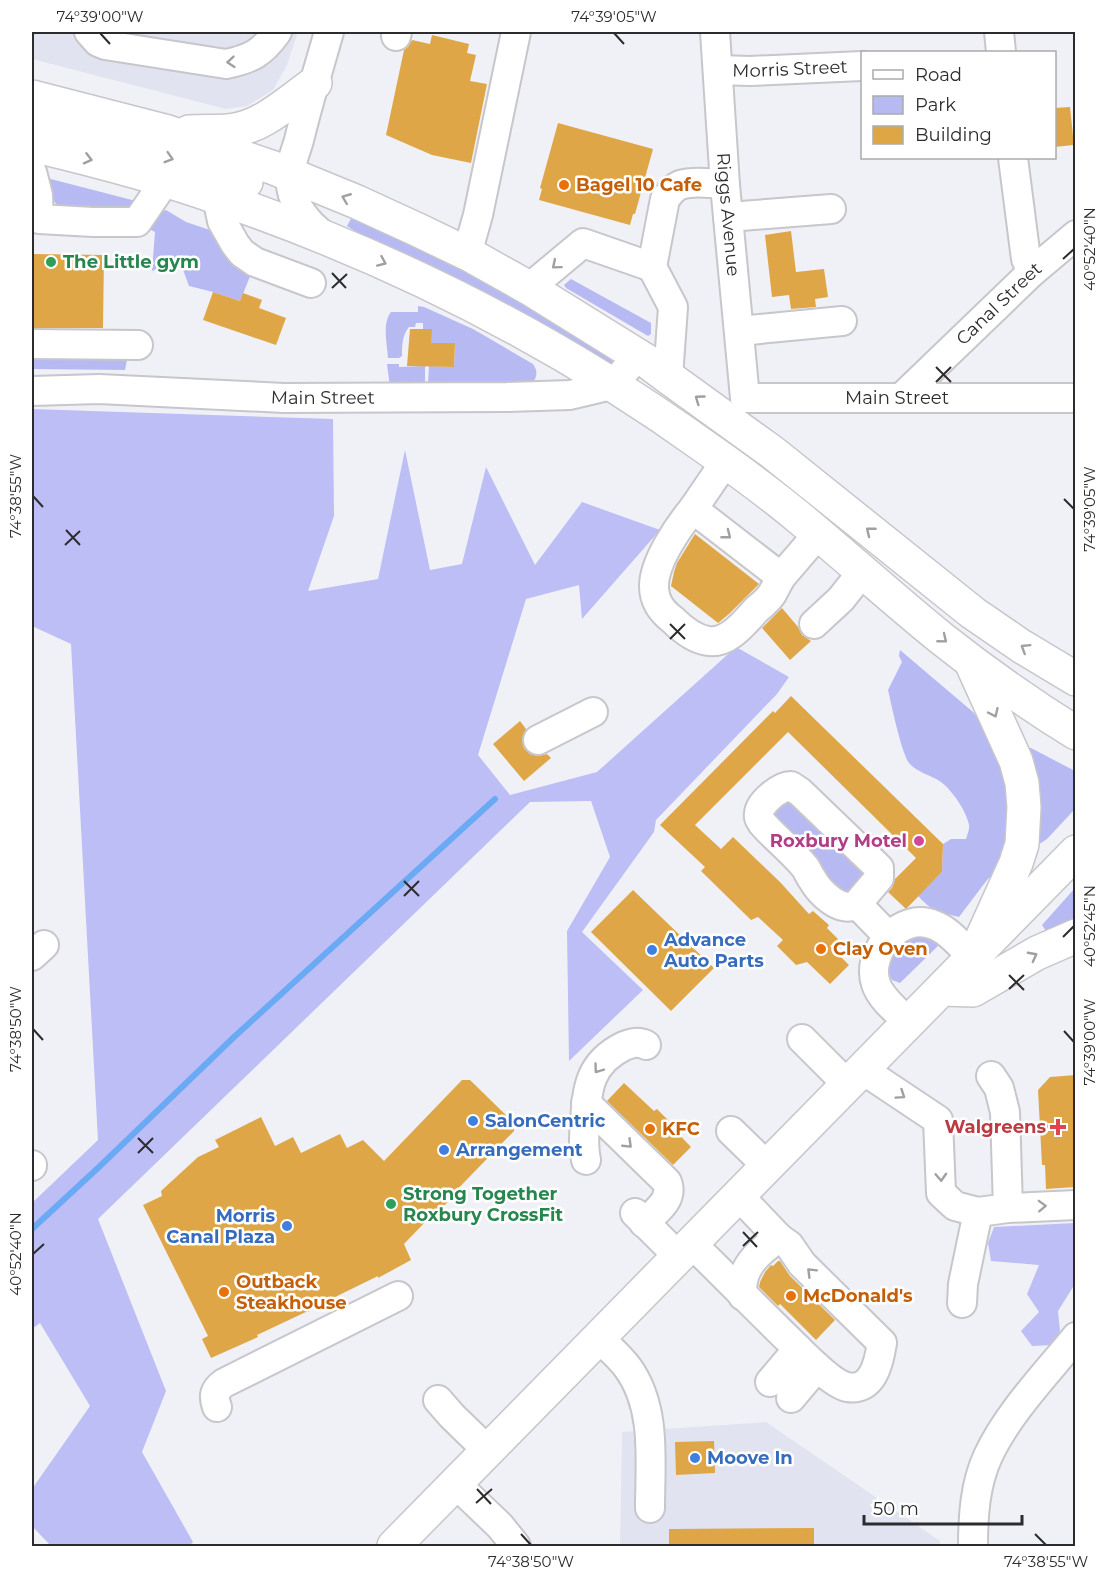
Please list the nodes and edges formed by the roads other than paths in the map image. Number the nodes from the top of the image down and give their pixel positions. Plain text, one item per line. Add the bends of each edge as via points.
1 (89, 32) edge
2 (277, 32) edge
3 (329, 32) edge
4 (516, 32) edge
5 (715, 32) edge
6 (999, 32) edge
7 (1000, 51) edge
8 (861, 66) edge
9 (718, 70) junction
10 (315, 82) junction
11 (32, 97) edge
12 (32, 121) edge
13 (168, 132) junction
14 (32, 145) edge
15 (1013, 159) edge
16 (32, 172) edge
17 (290, 175) junction
18 (165, 181) junction
19 (725, 185) junction
20 (217, 197) junction
21 (831, 209) dead end
22 (728, 217) junction
23 (1076, 235) edge
24 (329, 239) junction
25 (467, 254) junction
26 (652, 267) junction
27 (1032, 272) junction
28 (311, 283) dead end
29 (530, 288) junction
30 (842, 321) dead end
31 (739, 331) junction
32 (32, 344) edge
33 (138, 345) dead end
34 (638, 356) junction
35 (668, 377) junction
36 (612, 385) junction
37 (32, 390) edge
38 (900, 398) junction
39 (1076, 398) edge
40 (737, 409) junction
41 (725, 462) junction
42 (693, 509) junction
43 (818, 534) junction
44 (863, 571) junction
45 (781, 577) junction
46 (814, 624) dead end
47 (970, 660) junction
48 (1076, 679) edge
49 (593, 712) dead end
50 (1076, 733) edge
51 (538, 740) dead end
52 (1076, 852) edge
53 (857, 904) dead end
54 (889, 936) junction
55 (1076, 936) edge
56 (973, 958) junction
57 (942, 989) junction
58 (909, 1023) junction
59 (802, 1039) dead end
60 (646, 1045) dead end
61 (991, 1076) dead end
62 (856, 1077) junction
63 (586, 1103) junction
64 (731, 1131) dead end
65 (586, 1160) dead end
66 (768, 1167) junction
67 (740, 1196) junction
68 (1076, 1205) edge
69 (1008, 1208) junction
70 (978, 1212) junction
71 (779, 1238) junction
72 (686, 1250) junction
73 (743, 1296) junction
74 (962, 1303) dead end
75 (391, 1307) dead end
76 (1076, 1337) edge
77 (599, 1338) junction
78 (808, 1358) junction
79 (780, 1390) dead end
80 (438, 1400) dead end
81 (217, 1407) dead end
82 (488, 1451) junction
83 (456, 1484) junction
84 (650, 1508) dead end
85 (394, 1546) edge
86 (516, 1546) edge
87 (973, 1546) edge

2 -> 1 street via 256,55 226,64 105,45
3 - 10 street
4 - 25 street
5 - 9 street, Riggs Avenue
6 - 7 street
8 - 9 street, Morris Street
9 - 19 street, Riggs Avenue
10 - 13 main road via 255,124 228,131
10 - 17 street
11 - 13 main road
12 -> 17 main road via 258,186 282,186
13 - 17 main road
14 -> 18 main road
15 - 27 street via 1026,260
16 - 18 street via 39,219 136,222
17 - 24 street via 300,210
25 -> 17 main road
18 - 20 main road
19 - 22 street, Riggs Avenue
19 - 26 street via 706,182 680,185 671,191 663,209
20 - 24 main road
20 - 28 street via 222,221 242,253 255,262
21 - 22 street
22 - 31 street, Riggs Avenue
23 - 27 street, Canal Street
24 -> 36 main road via 499,318
25 - 29 main road
26 -> 29 street via 583,243
26 - 35 street via 673,307
27 - 38 street, Canal Street
29 - 34 main road
30 - 31 street
31 - 40 street, Riggs Avenue
32 - 33 street
34 - 35 main road
34 - 36 street
40 -> 35 main road
36 - 37 street, Main Street via 570,395 507,397 284,398 99,389
36 - 41 main road
38 - 39 street, Main Street
38 - 40 street, Main Street
48 -> 40 main road via 973,613 772,452
41 - 42 street
41 - 43 main road
42 -> 45 street
42 - 45 street via 664,552 654,578 658,604 682,629 709,641 722,639 735,632 771,595
43 - 44 main road
43 - 45 street
44 - 46 street
44 -> 47 main road
47 - 50 main road
47 -> 56 main road via 1016,761 1024,807 1022,844 1016,863
49 - 51 street
52 - 56 main road
53 - 54 street
54 - 56 street via 912,923 936,925
54 - 58 street via 873,967 876,984
57 -> 55 main road via 973,990 1037,953
56 - 57 main road
57 - 58 main road
58 - 62 main road
59 - 62 street
60 -> 63 street via 628,1044 603,1062 590,1082
61 - 69 street via 999,1088 1005,1112
62 - 66 main road
62 -> 70 street via 938,1120 941,1193 955,1206
63 - 65 street
63 -> 72 street via 667,1182 667,1199 640,1218
64 - 66 street
66 - 67 main road
67 - 71 street
67 - 72 main road
69 -> 68 street
69 - 70 street
70 - 74 street
71 - 73 street via 760,1251 746,1271
78 -> 71 street via 839,1383 860,1386 868,1382 876,1369 882,1343
72 - 73 street
72 - 77 main road
73 - 78 street
75 - 81 street via 224,1383 214,1395
76 - 87 street via 1007,1423 988,1456 976,1496
77 - 82 main road
77 - 84 street via 627,1367 645,1406 651,1439
78 - 79 street
80 - 82 street
82 - 83 main road
83 - 85 main road
83 - 86 street via 498,1523

